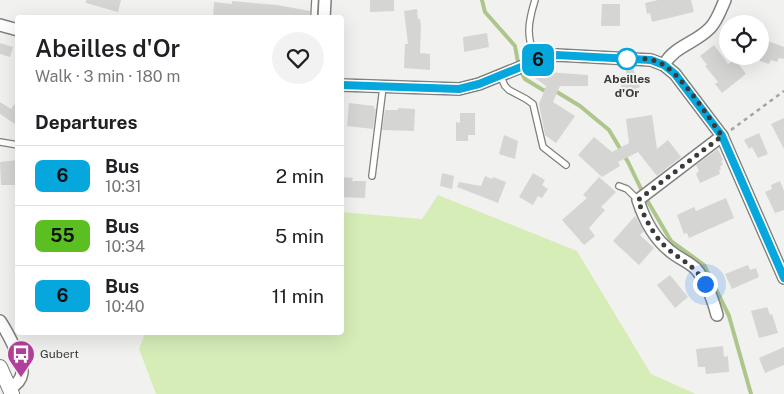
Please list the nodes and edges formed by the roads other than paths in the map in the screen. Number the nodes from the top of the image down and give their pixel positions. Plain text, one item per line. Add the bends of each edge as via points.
1 (316, 0) edge
2 (325, 0) edge
3 (535, 0) edge
4 (725, 0) edge
5 (314, 15) edge
6 (324, 15) edge
7 (0, 25) edge
8 (15, 29) edge
9 (535, 61) junction
10 (664, 65) junction
11 (500, 75) junction
12 (344, 85) edge
13 (383, 87) junction
14 (722, 136) junction
15 (0, 142) edge
16 (15, 144) edge
17 (566, 165) dead end
18 (372, 176) dead end
19 (619, 186) dead end
20 (643, 196) junction
21 (784, 278) edge
22 (717, 315) dead end
23 (0, 321) edge
24 (0, 367) edge
25 (11, 391) edge

1 - 5 lane
2 - 6 street
3 - 9 lane via 528,21
4 - 10 street via 711,28 674,52
7 - 8 street
9 - 10 street via 556,55 651,60
9 - 11 street
10 - 14 street via 675,74
11 - 13 street via 459,89
11 - 17 lane via 505,86 532,104 543,147
12 - 13 street
13 - 18 lane
14 - 20 street
14 - 21 street
15 - 16 lane
19 - 20 lane
20 - 22 street via 644,216 656,237 698,272
23 - 25 street via 22,366 21,378
24 - 25 street

